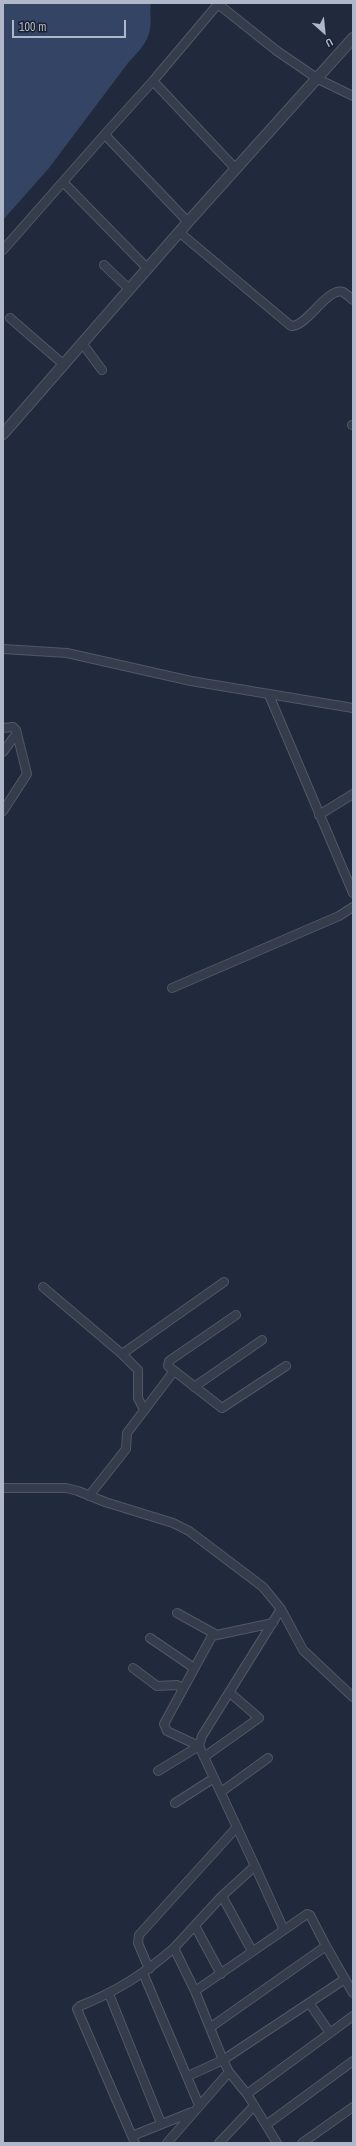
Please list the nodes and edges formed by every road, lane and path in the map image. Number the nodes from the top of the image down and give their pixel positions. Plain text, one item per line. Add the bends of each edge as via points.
1 (217, 3) edge
2 (228, 6) edge
3 (353, 38) edge
4 (318, 79) junction
5 (153, 82) junction
6 (353, 96) edge
7 (106, 133) junction
8 (235, 168) junction
9 (63, 182) junction
10 (188, 222) junction
11 (179, 232) junction
12 (3, 250) edge
13 (104, 265) dead end
14 (148, 269) junction
15 (129, 289) junction
16 (353, 300) edge
17 (10, 318) dead end
18 (82, 343) junction
19 (63, 364) junction
20 (102, 370) dead end
21 (3, 434) edge
22 (3, 649) edge
23 (269, 695) junction
24 (353, 708) edge
25 (3, 728) edge
26 (17, 733) junction
27 (3, 752) edge
28 (353, 794) edge
29 (3, 811) edge
30 (319, 815) junction
31 (353, 893) edge
32 (353, 907) edge
33 (172, 988) dead end
34 (224, 1282) dead end
35 (43, 1286) dead end
36 (236, 1314) dead end
37 (262, 1340) dead end
38 (122, 1354) junction
39 (286, 1366) dead end
40 (174, 1371) junction
41 (194, 1387) junction
42 (144, 1410) junction
43 (3, 1488) edge
44 (89, 1496) junction
45 (281, 1609) junction
46 (177, 1613) dead end
47 (273, 1623) junction
48 (215, 1634) junction
49 (150, 1638) dead end
50 (133, 1668) dead end
51 (194, 1668) junction
52 (183, 1688) junction
53 (229, 1692) junction
54 (353, 1697) edge
55 (199, 1746) junction
56 (204, 1757) junction
57 (268, 1758) dead end
58 (158, 1771) dead end
59 (214, 1778) junction
60 (221, 1792) junction
61 (175, 1803) dead end
62 (237, 1827) junction
63 (255, 1866) junction
64 (222, 1896) junction
65 (195, 1926) junction
66 (284, 1930) junction
67 (326, 1946) junction
68 (174, 1948) junction
69 (252, 1951) junction
70 (146, 1971) junction
71 (221, 1974) junction
72 (345, 1979) junction
73 (195, 1991) junction
74 (353, 1993) edge
75 (110, 1994) junction
76 (310, 2004) junction
77 (353, 2016) edge
78 (211, 2027) junction
79 (330, 2034) junction
80 (223, 2060) junction
81 (353, 2061) edge
82 (229, 2072) junction
83 (188, 2076) junction
84 (247, 2094) junction
85 (254, 2106) junction
86 (353, 2107) edge
87 (197, 2108) junction
88 (161, 2123) junction
89 (266, 2125) junction
90 (133, 2140) edge
91 (167, 2143) edge
92 (220, 2143) edge
93 (277, 2143) edge
94 (302, 2143) edge

1 - 2 street
1 - 5 street
2 - 4 street via 278,51
3 - 4 street
4 - 6 street
4 - 8 street
5 - 7 street
5 - 8 street
7 - 9 street
7 - 10 street
8 - 10 street
9 - 12 street
9 - 14 street
10 - 11 street
11 - 14 street
11 - 16 street via 291,326 300,323 337,292 344,293
13 - 15 street
14 - 15 street
15 - 18 street
17 - 19 street
18 - 19 street
18 - 20 street
19 - 21 street
22 - 23 street via 49,650 74,654 191,681
23 - 24 street
23 - 30 street
25 - 26 street via 13,728
26 - 27 street
26 - 29 street via 27,774
28 - 30 street
30 - 31 street
32 - 33 street via 339,916
34 - 38 street
35 - 38 street
36 - 40 street via 169,1361 168,1366
37 - 41 street
38 - 42 street via 138,1370 138,1398
39 - 41 street via 222,1408
40 - 41 street
40 - 42 street
42 - 44 street via 127,1433 126,1449
43 - 44 street via 66,1488
44 - 45 street via 173,1523 189,1531 263,1587
45 - 47 street
45 - 54 street via 303,1650
46 - 48 street
47 - 48 street
47 - 53 street
48 - 51 street
49 - 51 street
50 - 52 street via 157,1686 177,1685
51 - 52 street
52 - 55 street via 164,1724 167,1731
53 - 55 street via 202,1736
53 - 56 street via 259,1718
55 - 56 street
55 - 58 street
56 - 59 street
57 - 60 street
59 - 60 street
59 - 61 street
60 - 62 street
62 - 63 street
62 - 70 street via 139,1935 138,1943
63 - 64 street
63 - 66 street
64 - 65 street
64 - 69 street
65 - 68 street
65 - 71 street
66 - 67 street via 307,1914 310,1915
66 - 69 street
67 - 72 street
67 - 78 street
68 - 70 street
68 - 73 street
69 - 71 street
70 - 75 street
70 - 83 street
71 - 73 street
72 - 74 street
72 - 76 street
73 - 78 street
75 - 88 street
75 - 90 street via 80,2006 77,2010
76 - 79 street
76 - 80 street
77 - 79 street
78 - 80 street
79 - 84 street
80 - 82 street
80 - 83 street
81 - 89 street
82 - 84 street
82 - 87 street
83 - 87 street
84 - 85 street
85 - 89 street
85 - 92 street
86 - 94 street
87 - 88 street
87 - 91 street
88 - 90 street
89 - 93 street

